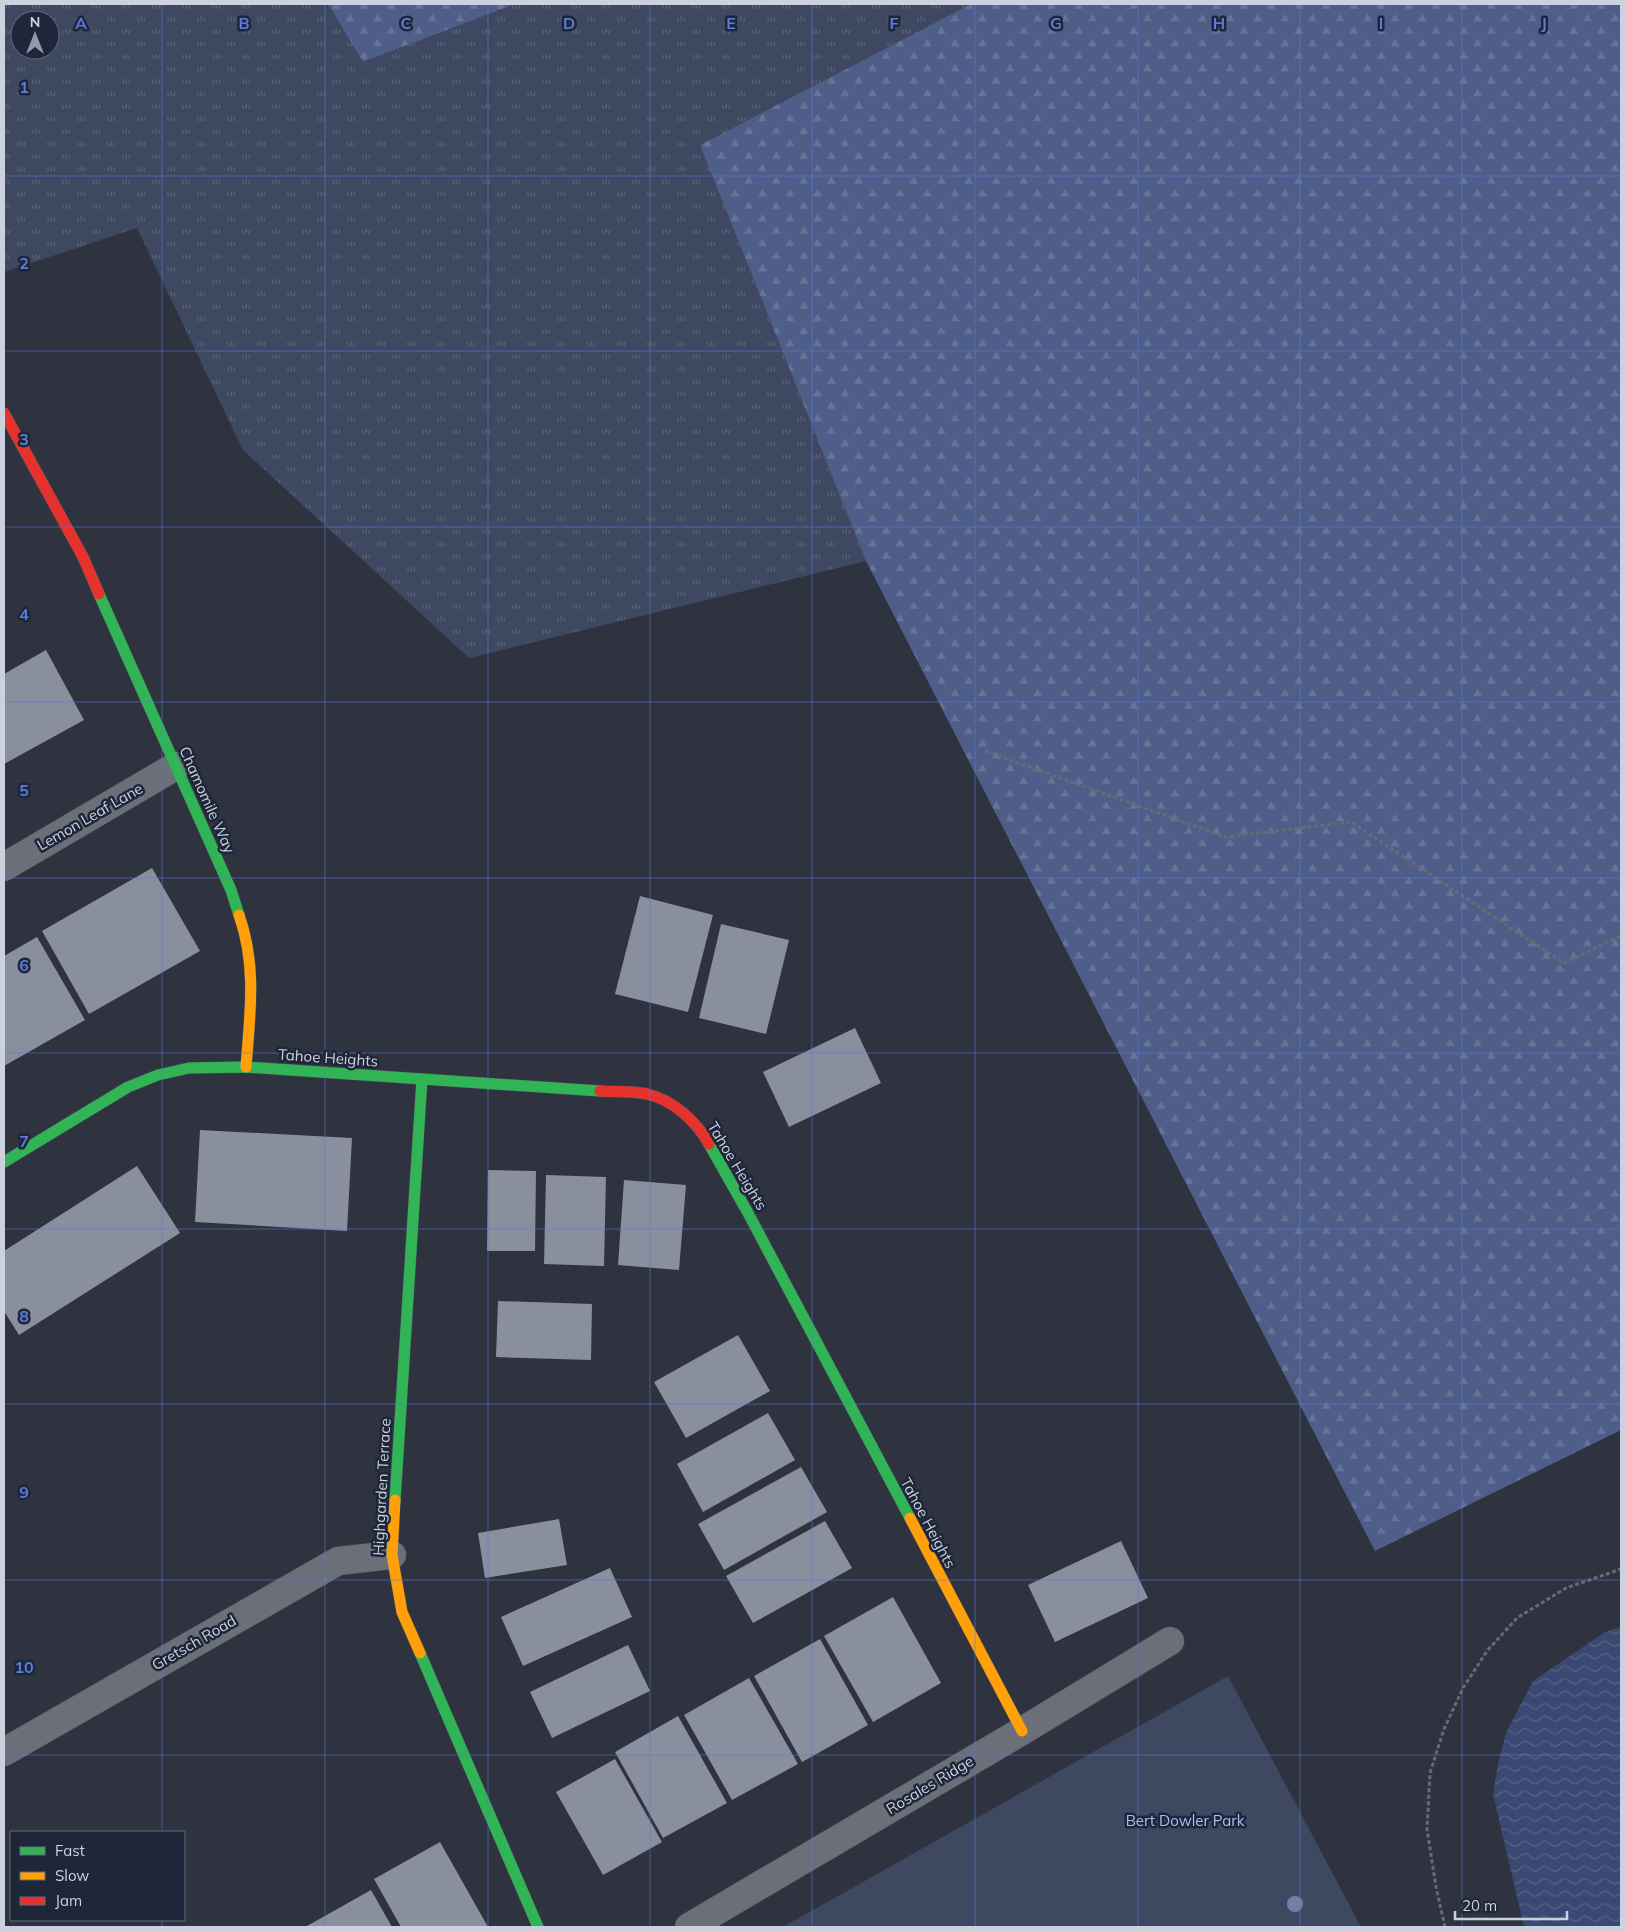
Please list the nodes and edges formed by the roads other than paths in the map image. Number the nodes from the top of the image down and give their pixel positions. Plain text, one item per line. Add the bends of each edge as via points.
1 (4, 414) edge
2 (176, 766) junction
3 (4, 867) edge
4 (246, 1067) junction
5 (422, 1079) junction
6 (4, 1162) edge
7 (392, 1555) junction
8 (1170, 1641) dead end
9 (1022, 1731) junction
10 (4, 1752) edge
11 (538, 1927) edge
12 (689, 1927) edge

1 - 2 street, Chamomile Way via 83,557
2 - 3 street, Lemon Leaf Lane
2 - 4 street, Chamomile Way via 246,934 252,986
4 - 5 street, Tahoe Heights
4 - 6 street, Tahoe Heights via 189,1068 158,1075 128,1087
5 - 7 street, Highgarden Terrace
5 - 9 street, Tahoe Heights via 647,1094 675,1106 701,1130
7 - 10 street, Gretsch Road via 338,1561
7 - 11 street, Highgarden Terrace via 402,1612
8 - 9 street, Rosales Ridge
9 - 12 street, Rosales Ridge

